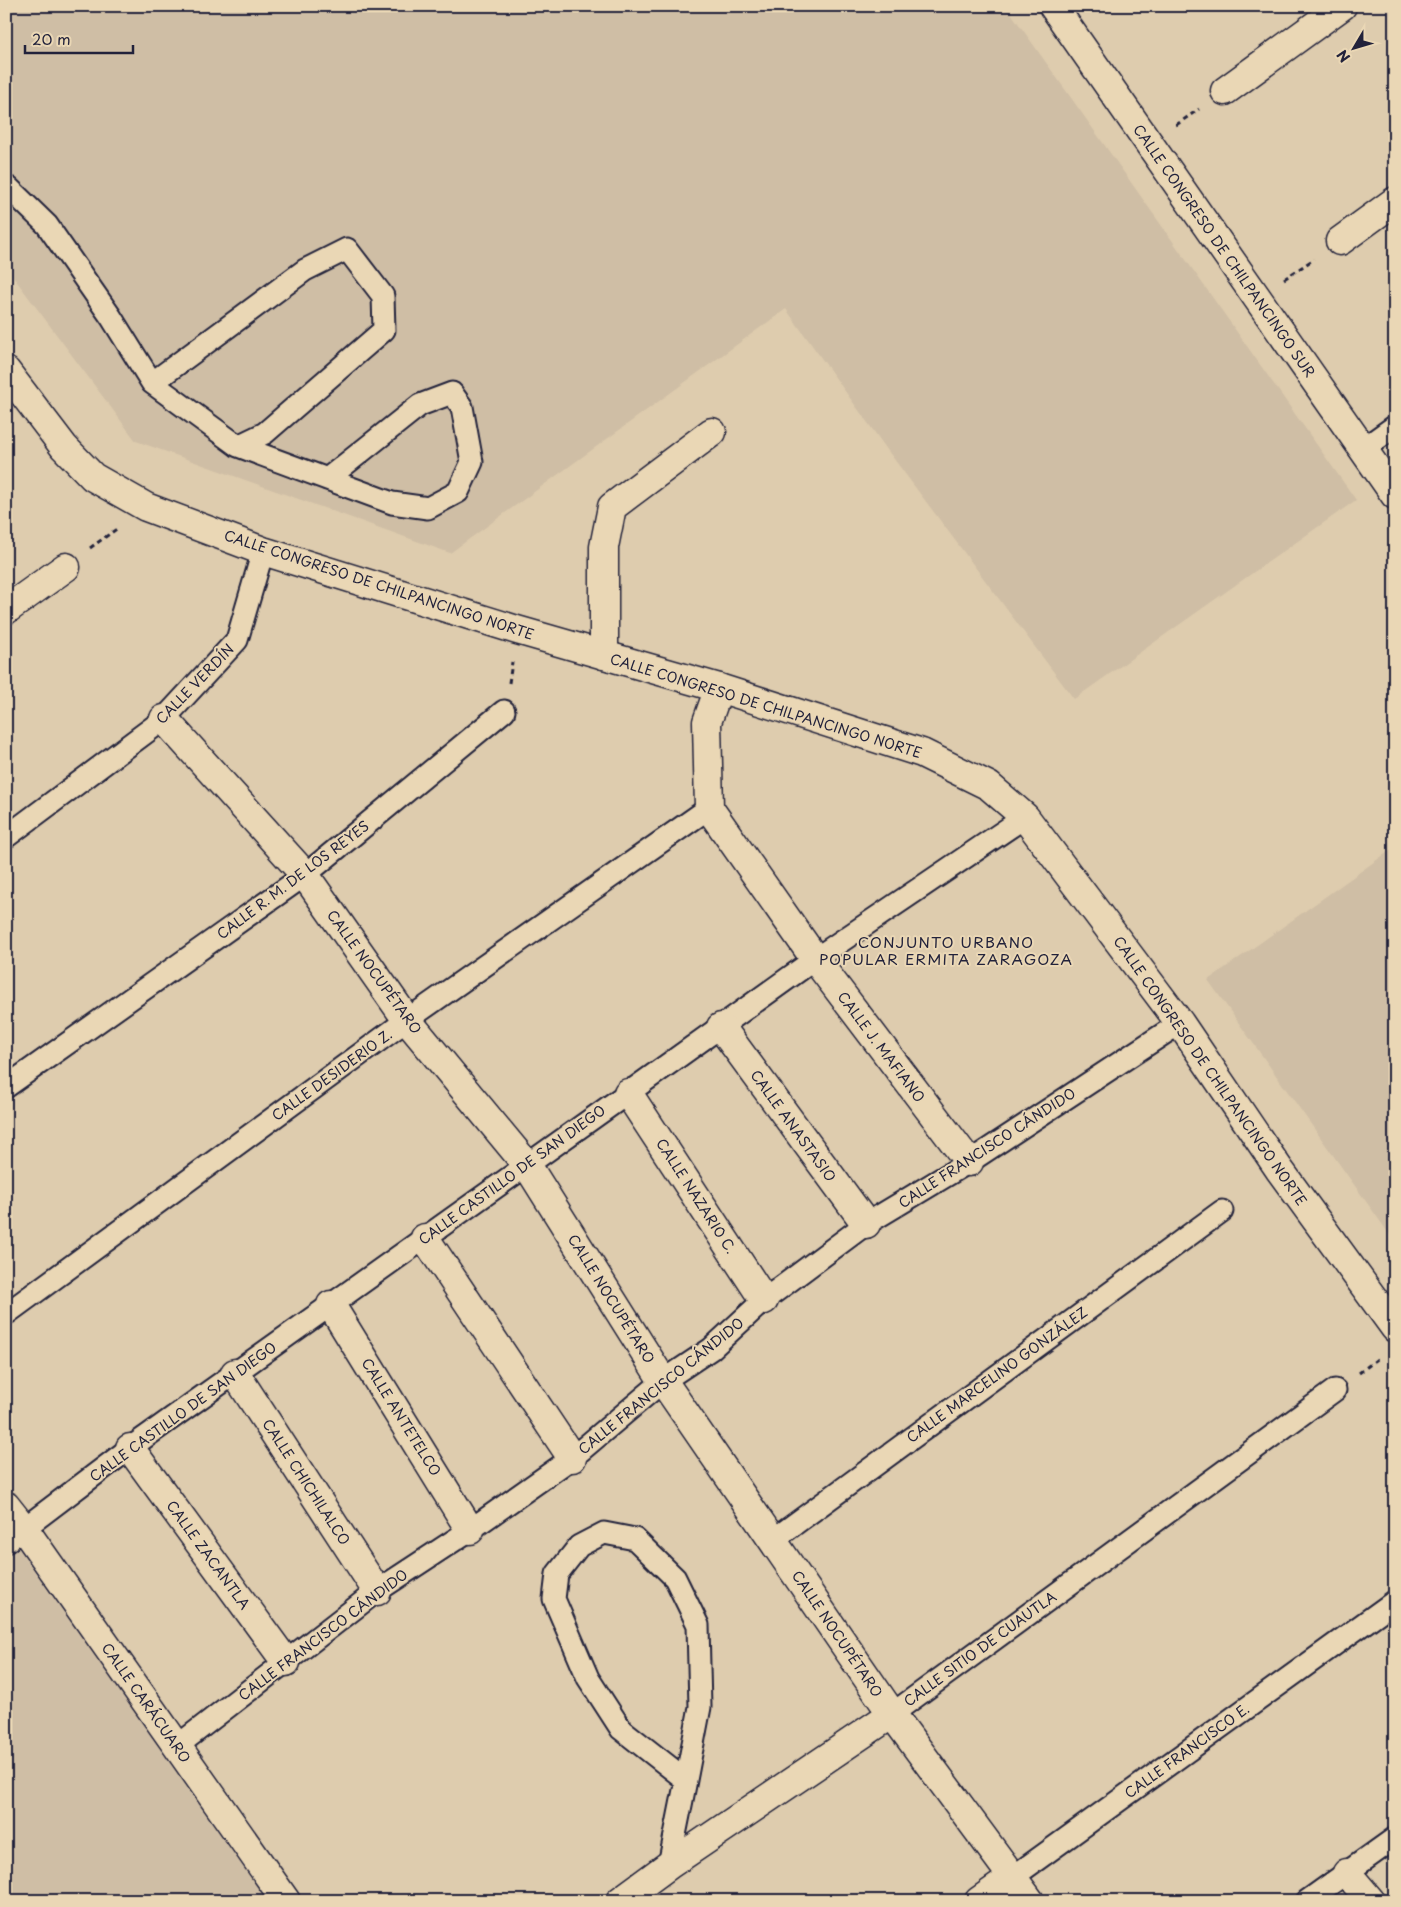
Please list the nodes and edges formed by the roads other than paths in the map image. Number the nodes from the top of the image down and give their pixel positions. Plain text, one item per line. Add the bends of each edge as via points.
1 (1053, 6) edge
2 (1342, 6) edge
3 (1225, 91) road end
4 (6, 190) edge
5 (1395, 201) edge
6 (1340, 241) road end
7 (152, 383) junction
8 (11, 386) edge
9 (1395, 426) edge
10 (712, 432) dead end
11 (238, 446) junction
12 (1363, 449) junction
13 (327, 479) junction
14 (1395, 495) edge
15 (263, 551) junction
16 (66, 567) road end
17 (6, 610) edge
18 (604, 655) junction
19 (719, 688) junction
20 (504, 711) road end
21 (164, 719) junction
22 (709, 808) junction
23 (1025, 817) junction
24 (6, 837) edge
25 (305, 875) junction
26 (815, 959) junction
27 (407, 1020) junction
28 (1180, 1022) junction
29 (721, 1027) junction
30 (6, 1087) edge
31 (628, 1093) junction
32 (968, 1162) junction
33 (527, 1165) junction
34 (1222, 1211) dead end
35 (866, 1224) junction
36 (425, 1238) junction
37 (764, 1300) junction
38 (331, 1304) junction
39 (6, 1314) edge
40 (1391, 1340) edge
41 (235, 1373) junction
42 (663, 1382) junction
43 (1334, 1390) road end
44 (130, 1448) junction
45 (572, 1458) junction
46 (6, 1506) edge
47 (470, 1530) junction
48 (16, 1536) edge
49 (773, 1540) junction
50 (377, 1591) junction
51 (1395, 1601) edge
52 (286, 1662) junction
53 (892, 1714) junction
54 (176, 1746) junction
55 (686, 1780) junction
56 (1395, 1838) edge
57 (669, 1864) junction
58 (1347, 1873) junction
59 (1013, 1877) junction
60 (286, 1901) edge
61 (620, 1901) edge
62 (979, 1901) edge
63 (1030, 1901) edge
64 (1307, 1901) edge
65 (1371, 1901) edge

1 - 12 street, CALLE CONGRESO DE CHILPANCINGO SUR
2 - 3 street
4 - 7 lane via 9,188 47,226 111,317
5 - 6 street
7 - 11 lane
7 - 11 lane via 304,270 347,249 383,296 384,330 265,432
8 - 15 street, CALLE CONGRESO DE CHILPANCINGO NORTE via 93,476 146,507
9 - 12 lane
10 - 18 street via 612,507 604,547
11 - 13 lane
12 - 14 street, CALLE CONGRESO DE CHILPANCINGO SUR
13 - 13 lane via 392,503 428,508 458,492 472,462 462,407 452,393 420,405
15 - 18 street, CALLE CONGRESO DE CHILPANCINGO NORTE
15 - 21 lane, CALLE VERDÍN via 237,640
16 - 17 street
18 - 19 street, CALLE CONGRESO DE CHILPANCINGO NORTE
19 - 22 street via 707,722
19 - 23 street, CALLE CONGRESO DE CHILPANCINGO NORTE via 922,753 989,786
20 - 25 lane, CALLE R. M. DE LOS REYES
21 - 24 lane, CALLE VERDÍN
21 - 25 street, CALLE NOCUPÉTARO
22 - 26 street, CALLE J. MAFIANO
22 - 27 lane, CALLE DESIDERIO Z.
23 - 26 lane, CALLE CASTILLO DE SAN DIEGO
23 - 28 street, CALLE CONGRESO DE CHILPANCINGO NORTE
25 - 27 street, CALLE NOCUPÉTARO
25 - 30 lane, CALLE R. M. DE LOS REYES
26 - 29 lane, CALLE CASTILLO DE SAN DIEGO
26 - 32 street, CALLE J. MAFIANO
27 - 33 street, CALLE NOCUPÉTARO
27 - 39 lane, CALLE DESIDERIO Z.
28 - 32 lane, CALLE FRANCISCO CÁNDIDO
28 - 40 street, CALLE CONGRESO DE CHILPANCINGO NORTE
29 - 31 lane, CALLE CASTILLO DE SAN DIEGO
29 - 35 street, CALLE ANASTASIO
31 - 33 lane, CALLE CASTILLO DE SAN DIEGO
31 - 37 street, CALLE NAZARIO C.
32 - 35 lane, CALLE FRANCISCO CÁNDIDO
33 - 36 lane, CALLE CASTILLO DE SAN DIEGO
33 - 42 street, CALLE NOCUPÉTARO
34 - 49 lane, CALLE MARCELINO GONZÁLEZ
35 - 37 lane, CALLE FRANCISCO CÁNDIDO
36 - 38 lane, CALLE CASTILLO DE SAN DIEGO
36 - 45 street
37 - 42 lane, CALLE FRANCISCO CÁNDIDO via 711,1348
38 - 41 lane, CALLE CASTILLO DE SAN DIEGO
38 - 47 street, CALLE ANTETELCO
41 - 44 lane, CALLE CASTILLO DE SAN DIEGO
41 - 50 street, CALLE CHICHILALCO
42 - 45 lane, CALLE FRANCISCO CÁNDIDO
42 - 49 street, CALLE NOCUPÉTARO
43 - 53 lane, CALLE SITIO DE CUAUTLA
44 - 48 lane, CALLE CASTILLO DE SAN DIEGO
44 - 52 street, CALLE ZACANTLA
45 - 47 lane, CALLE FRANCISCO CÁNDIDO
46 - 48 street, CALLE CARÁCUARO
47 - 50 lane, CALLE FRANCISCO CÁNDIDO
48 - 54 street, CALLE CARÁCUARO
49 - 53 street, CALLE NOCUPÉTARO
50 - 52 lane, CALLE FRANCISCO CÁNDIDO
51 - 59 lane, CALLE FRANCISCO E.
52 - 54 lane, CALLE FRANCISCO CÁNDIDO
53 - 57 street, CALLE SITIO DE CUAUTLA
53 - 59 street, CALLE NOCUPÉTARO
54 - 60 street, CALLE CARÁCUARO
55 - 55 lane via 700,1707 698,1625 675,1578 635,1539 604,1533 579,1546 557,1574 554,1599 588,1678 621,1729
55 - 57 lane
56 - 58 lane
57 - 61 street, CALLE SITIO DE CUAUTLA
58 - 64 lane
58 - 65 street
59 - 62 street, CALLE FRANCISCO E.
59 - 63 street, CALLE NOCUPÉTARO

